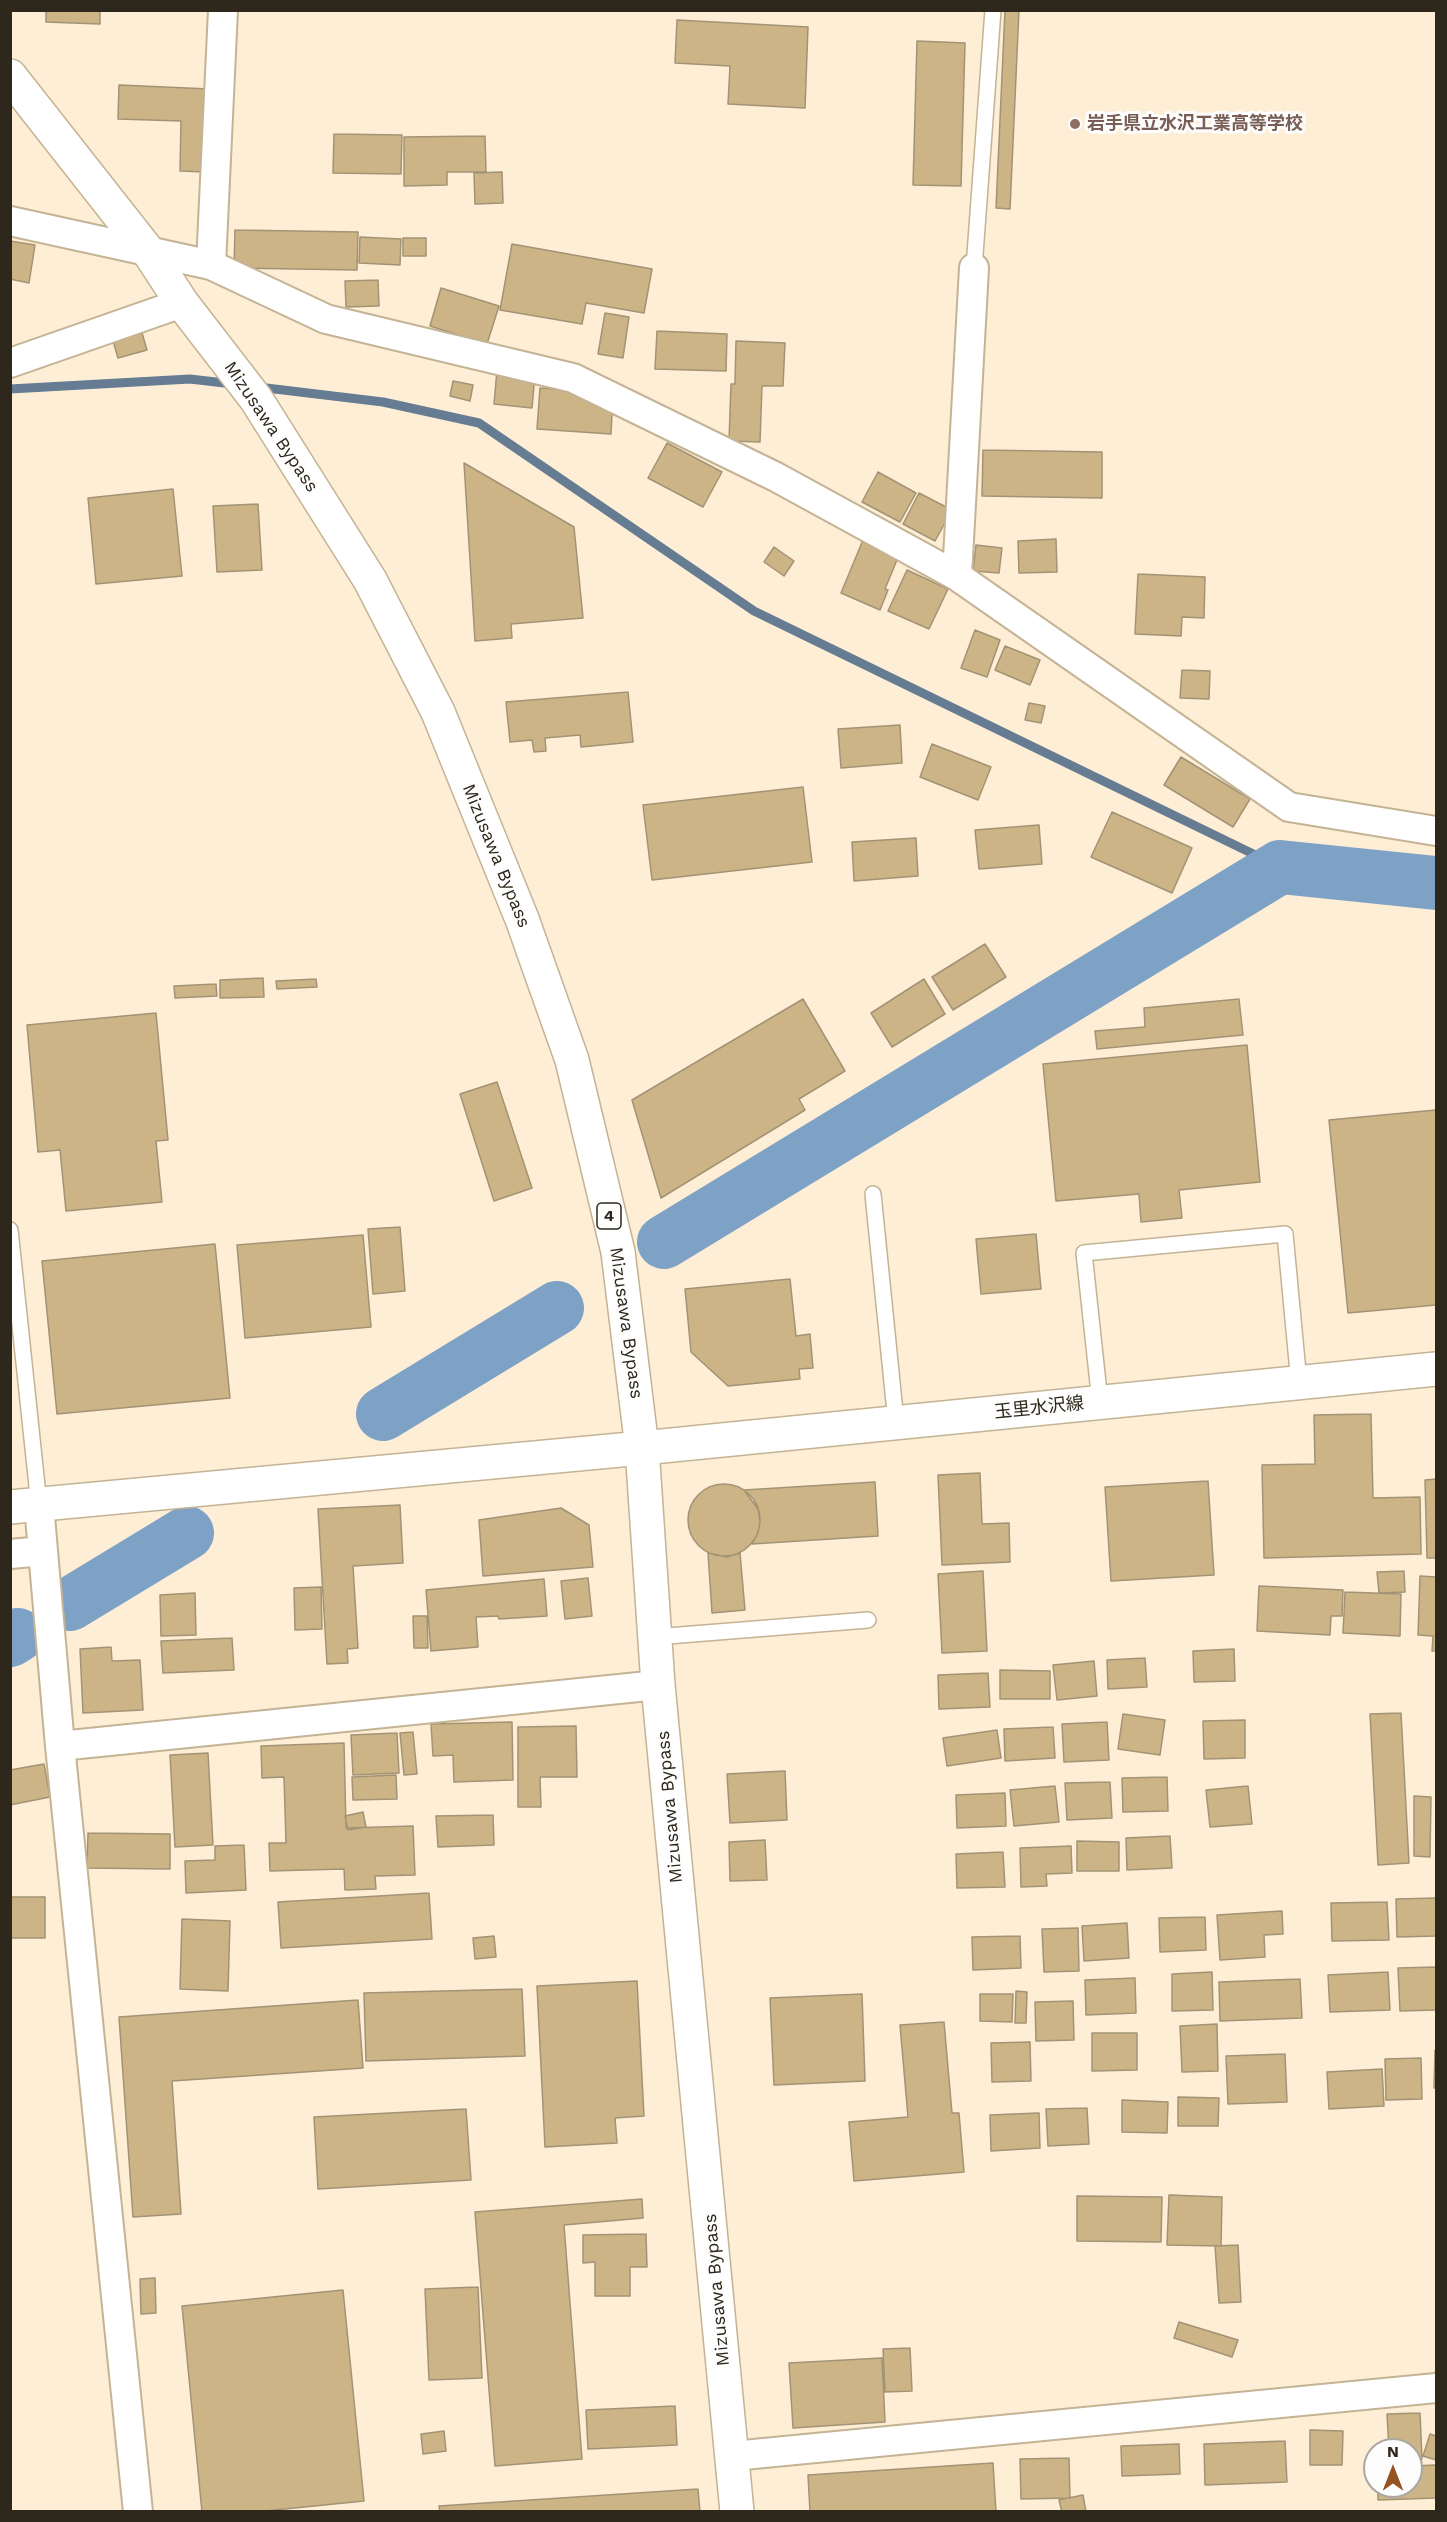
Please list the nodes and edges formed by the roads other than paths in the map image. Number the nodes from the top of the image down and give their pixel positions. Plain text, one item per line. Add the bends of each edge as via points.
1 (223, 10) edge
2 (993, 10) edge
3 (10, 76) edge
4 (10, 221) edge
5 (150, 254) junction
6 (211, 265) junction
7 (974, 268) joint
8 (182, 303) junction
9 (10, 363) edge
10 (957, 576) junction
11 (1437, 831) edge
12 (873, 1194) dead end
13 (10, 1230) edge
14 (1437, 1369) edge
15 (1299, 1383) junction
16 (1100, 1402) junction
17 (896, 1422) junction
18 (642, 1448) junction
19 (25, 1506) edge
20 (43, 1551) junction
21 (10, 1554) edge
22 (868, 1620) dead end
23 (655, 1637) junction
24 (658, 1685) junction
25 (60, 1746) junction
26 (1437, 2388) edge
27 (733, 2456) junction
28 (138, 2511) edge
29 (737, 2511) edge

1 - 6 street
2 - 7 lane
3 - 5 main road, Mizusawa Bypass / 4
4 - 5 street
5 - 6 street
5 - 8 main road, Mizusawa Bypass / 4
6 - 10 street via 326,319 573,378 776,477
7 - 10 street
8 - 9 street
8 - 18 main road, Mizusawa Bypass / 4 via 256,399 370,580 438,712 487,831 572,1060 618,1252
10 - 11 street via 1289,807
12 - 17 lane
13 - 19 lane
14 - 15 main road, 玉里水沢線
15 - 16 main road, 玉里水沢線
15 - 16 lane via 1286,1234 1084,1253
16 - 17 main road, 玉里水沢線
17 - 18 main road, 玉里水沢線
18 - 19 main road, 玉里水沢線
18 - 23 main road, Mizusawa Bypass / 4
19 - 20 street
20 - 21 street
20 - 25 street
22 - 23 lane
23 - 24 main road, Mizusawa Bypass / 4
24 - 25 street
24 - 27 main road, Mizusawa Bypass / 4
25 - 28 street
26 - 27 street
27 - 29 main road, Mizusawa Bypass / 4

